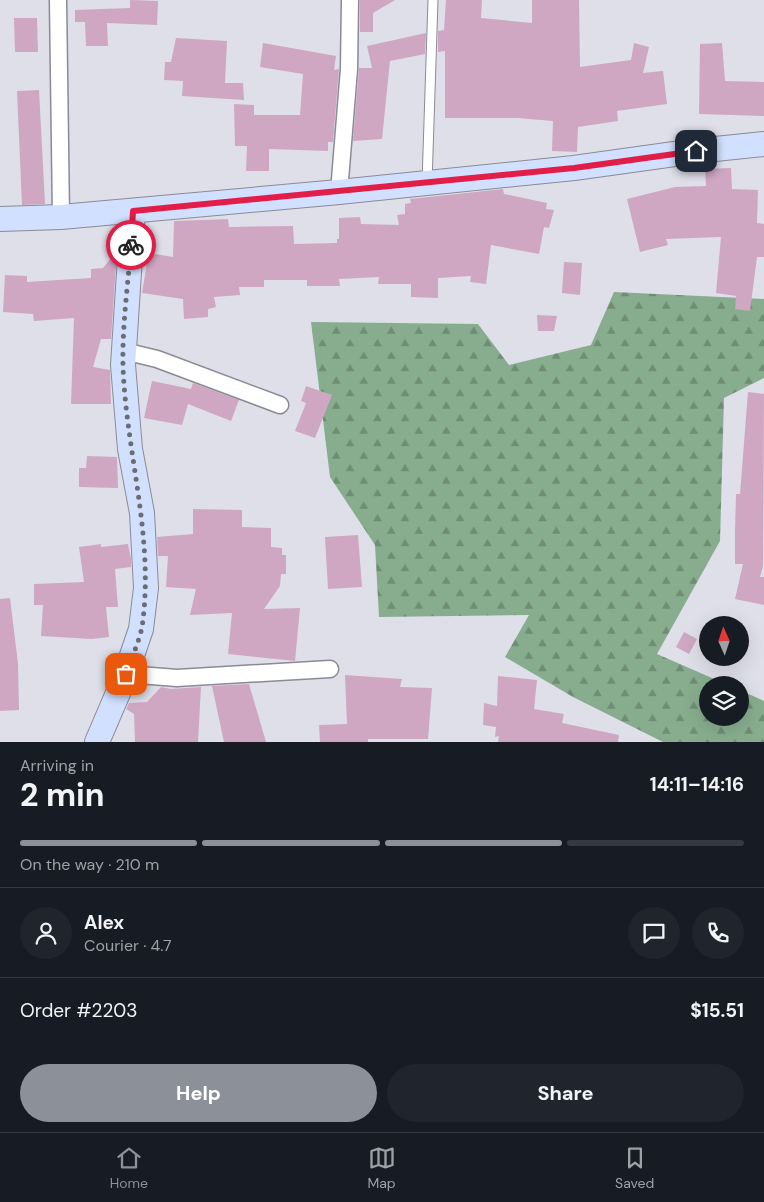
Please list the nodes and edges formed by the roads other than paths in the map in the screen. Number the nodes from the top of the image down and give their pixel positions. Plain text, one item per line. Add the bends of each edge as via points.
1 (58, 0) edge
2 (350, 0) edge
3 (433, 0) edge
4 (764, 144) edge
5 (427, 183) junction
6 (339, 192) junction
7 (133, 211) junction
8 (61, 218) junction
9 (0, 219) edge
10 (124, 351) junction
11 (280, 405) dead end
12 (330, 669) dead end
13 (126, 674) junction
14 (97, 742) edge

1 - 8 street
2 - 6 street via 349,69
3 - 5 lane
4 - 5 street
5 - 6 street
6 - 7 street
7 - 8 street
7 - 10 street
8 - 9 street
10 - 11 street via 157,359
10 - 13 street via 130,449 142,513 146,588 141,629
12 - 13 street via 177,678
13 - 14 street

